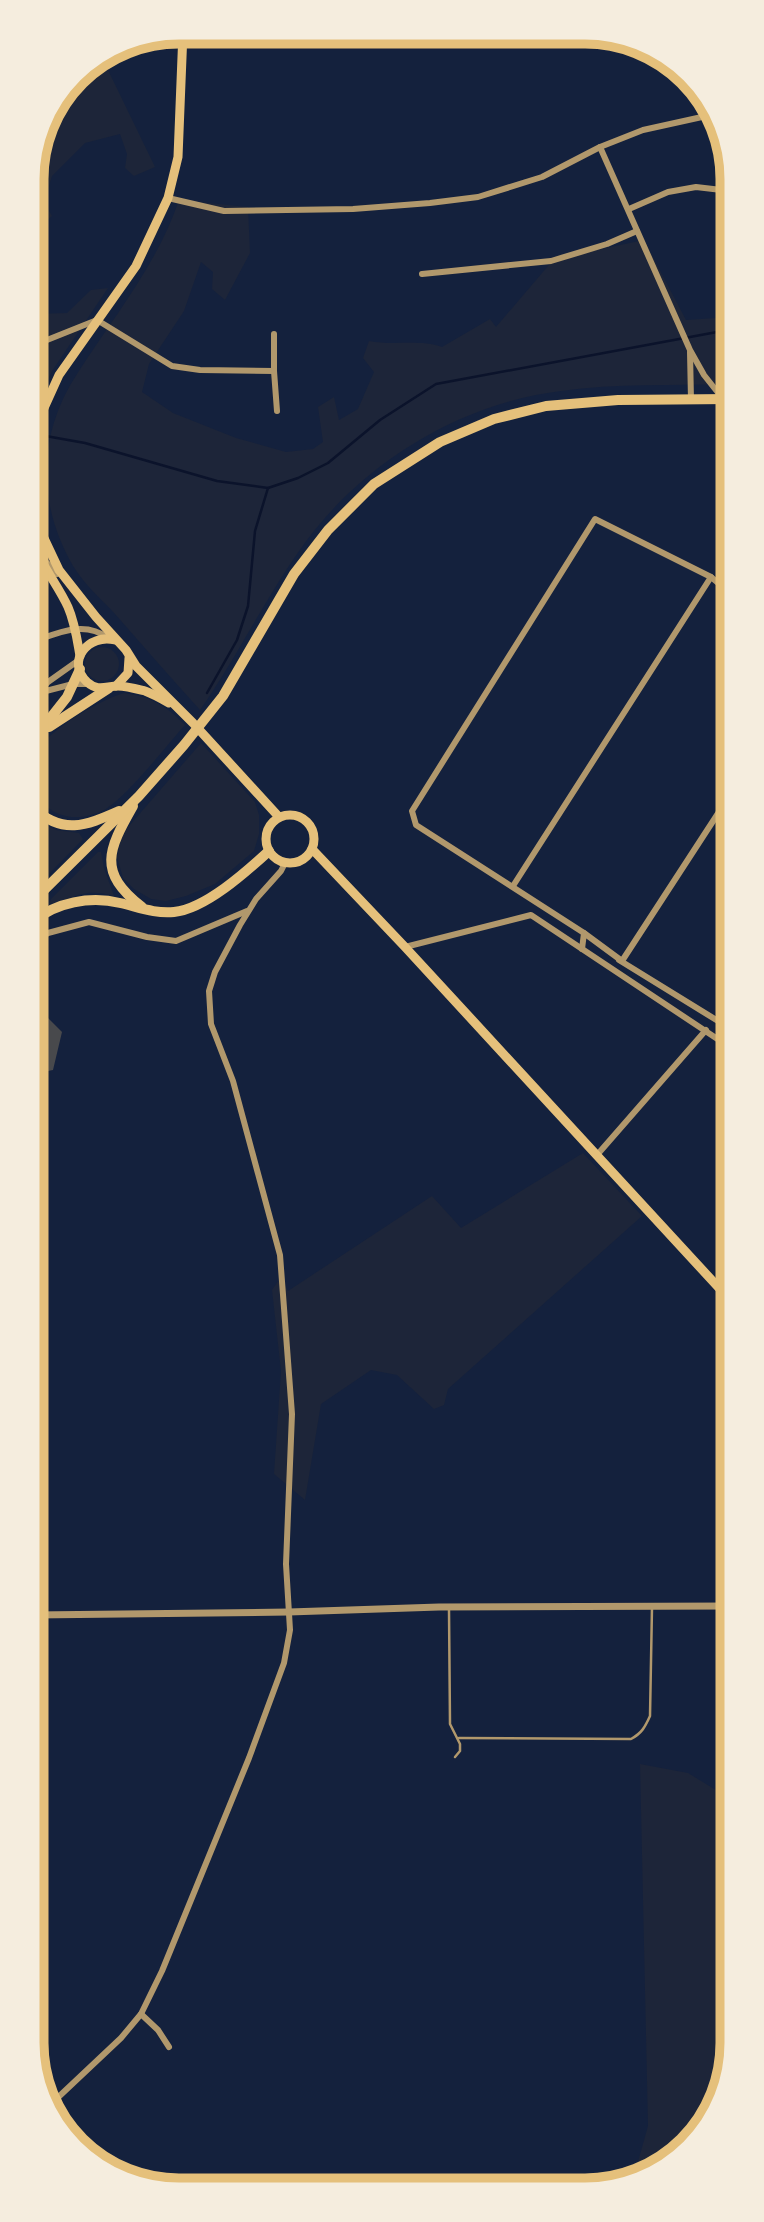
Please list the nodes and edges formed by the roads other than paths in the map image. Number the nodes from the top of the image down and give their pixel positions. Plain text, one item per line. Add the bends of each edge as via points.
1 (183, 44) edge
2 (705, 116) edge
3 (600, 146) junction
4 (720, 190) edge
5 (168, 198) junction
6 (629, 209) junction
7 (637, 231) junction
8 (422, 274) dead end
9 (97, 320) junction
10 (274, 334) dead end
11 (44, 341) edge
12 (690, 350) junction
13 (274, 371) junction
14 (720, 392) edge
15 (720, 399) edge
16 (691, 400) junction
17 (44, 407) edge
18 (277, 411) dead end
19 (44, 538) edge
20 (44, 563) edge
21 (44, 566) edge
22 (711, 577) junction
23 (720, 585) edge
24 (96, 617) junction
25 (75, 628) junction
26 (59, 633) junction
27 (44, 638) edge
28 (112, 639) junction
29 (78, 641) junction
30 (129, 656) junction
31 (80, 662) junction
32 (73, 684) junction
33 (90, 684) junction
34 (44, 687) edge
35 (113, 687) junction
36 (44, 691) edge
37 (180, 709) junction
38 (44, 727) edge
39 (44, 732) edge
40 (138, 796) junction
41 (126, 808) junction
42 (720, 810) edge
43 (44, 817) edge
44 (279, 817) junction
45 (312, 849) junction
46 (269, 851) junction
47 (285, 863) junction
48 (513, 886) junction
49 (44, 891) edge
50 (148, 911) junction
51 (248, 911) junction
52 (44, 914) edge
53 (584, 933) junction
54 (44, 936) edge
55 (405, 947) junction
56 (582, 949) junction
57 (622, 961) junction
58 (720, 1021) edge
59 (706, 1030) junction
60 (720, 1040) edge
61 (597, 1155) junction
62 (720, 1289) edge
63 (720, 1606) edge
64 (449, 1607) junction
65 (652, 1607) junction
66 (289, 1612) junction
67 (44, 1615) edge
68 (459, 1738) junction
69 (455, 1756) dead end
70 (141, 2014) junction
71 (169, 2047) dead end
72 (56, 2099) edge

1 - 5 main road via 178,157
2 - 3 street via 643,130
3 - 5 street via 542,177 478,197 430,204 224,211
3 - 6 street
4 - 6 street via 677,190
5 - 9 main road via 136,266
6 - 7 street
7 - 8 street via 551,261
7 - 12 street
9 - 11 street
9 - 13 street via 172,366
9 - 17 main road via 59,375
10 - 13 street
12 - 14 street
12 - 16 street
13 - 18 street
15 - 16 highway
16 - 40 highway via 618,400 546,407 494,419 440,442 374,484 328,530 294,574 223,696
19 - 24 main road via 59,570
20 - 24 street
21 - 25 main road via 68,606
22 - 23 street
22 - 48 street
22 - 48 street via 595,519 412,811 416,825
24 - 28 main road
25 - 26 street
25 - 28 street
25 - 29 main road
26 - 27 street
26 - 29 street
28 - 30 main road
28 - 31 main road via 88,644
29 - 31 main road
30 - 35 main road via 128,673
30 - 37 main road
31 - 32 highway
31 - 33 main road
31 - 34 street
32 - 33 street
32 - 36 street
32 - 38 highway
33 - 35 main road
35 - 37 main road via 146,691
35 - 39 highway
37 - 44 main road
40 - 41 highway
40 - 50 highway via 117,833 110,860 127,895
41 - 43 highway via 71,827
41 - 49 highway
42 - 57 street
44 - 45 main road via 304,819 313,831
44 - 46 main road via 267,830
45 - 47 main road via 301,861
45 - 55 main road
46 - 47 main road
46 - 50 highway via 220,892 175,912
47 - 51 street
48 - 53 street
50 - 52 highway via 94,900 66,904
51 - 54 street via 176,941 89,922
51 - 66 street via 215,972 209,991 210,1013 280,1255 292,1414 286,1564
53 - 56 street
53 - 57 street
55 - 56 street via 531,915
55 - 61 main road
56 - 57 street via 595,946
56 - 59 street
57 - 58 street
59 - 60 street
59 - 61 street
61 - 62 main road
63 - 65 street
64 - 65 street
64 - 66 street
64 - 68 lane via 450,1724
65 - 68 lane via 650,1716 631,1739
66 - 67 street
66 - 70 street via 284,1663
68 - 69 lane via 460,1751
70 - 71 street
70 - 72 street

